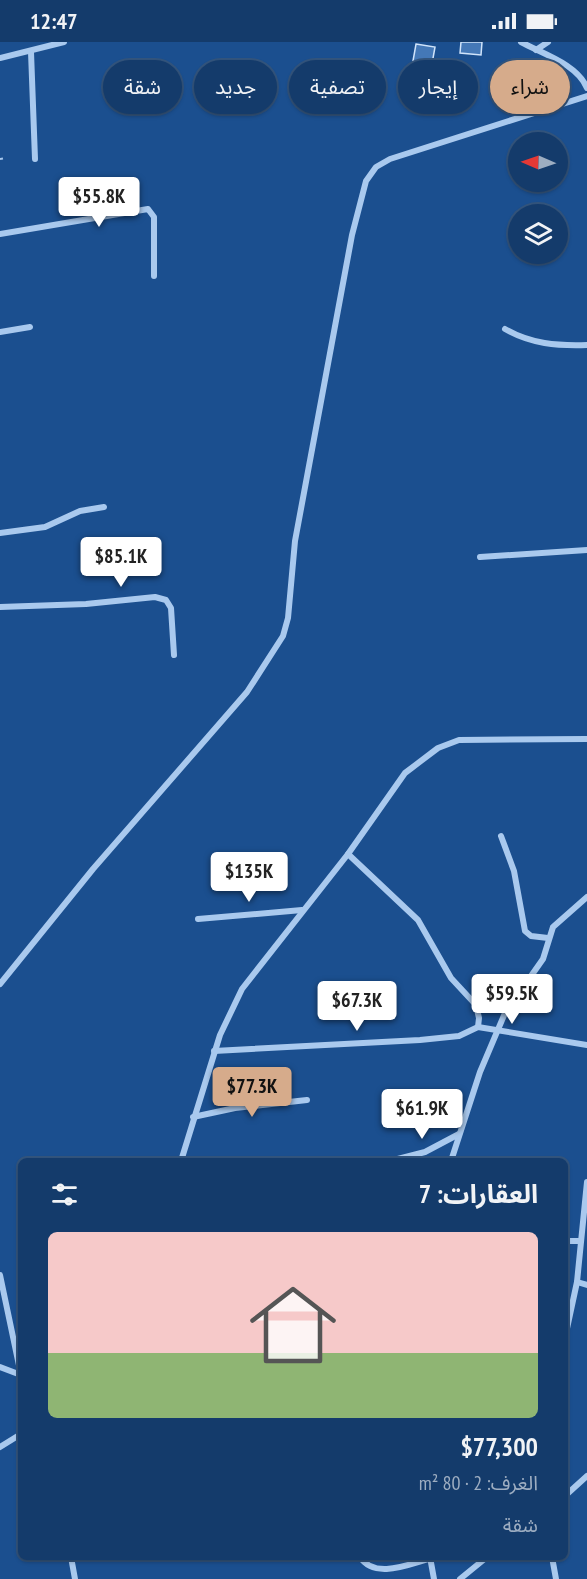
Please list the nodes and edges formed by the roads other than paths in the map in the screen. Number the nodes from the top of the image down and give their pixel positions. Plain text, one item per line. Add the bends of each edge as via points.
1 (64, 42) edge
2 (521, 42) edge
3 (548, 42) edge
4 (536, 50) junction
5 (31, 52) junction
6 (0, 58) edge
7 (587, 88) edge
8 (587, 96) edge
9 (35, 159) dead end
10 (0, 234) edge
11 (154, 276) dead end
12 (30, 327) dead end
13 (505, 329) dead end
14 (0, 332) edge
15 (587, 345) edge
16 (104, 507) dead end
17 (0, 533) edge
18 (587, 550) edge
19 (480, 556) dead end
20 (0, 607) edge
21 (174, 655) dead end
22 (587, 739) edge
23 (501, 836) dead end
24 (348, 854) junction
25 (587, 897) edge
26 (302, 910) junction
27 (198, 920) dead end
28 (548, 938) junction
29 (0, 984) edge
30 (478, 1028) junction
31 (496, 1030) junction
32 (587, 1045) edge
33 (214, 1051) junction
34 (307, 1100) dead end
35 (194, 1117) junction
36 (459, 1134) junction
37 (182, 1158) edge
38 (402, 1158) edge
39 (452, 1158) edge
40 (587, 1182) edge
41 (568, 1241) edge
42 (580, 1241) junction
43 (0, 1275) edge
44 (577, 1282) junction
45 (587, 1284) edge
46 (568, 1324) edge
47 (18, 1361) edge
48 (0, 1367) edge
49 (18, 1374) edge
50 (18, 1436) edge
51 (0, 1448) edge
52 (587, 1476) edge
53 (568, 1492) edge
54 (72, 1560) edge
55 (362, 1560) edge
56 (422, 1560) edge
57 (429, 1560) edge
58 (483, 1560) edge
59 (553, 1560) edge
60 (75, 1579) edge
61 (434, 1579) edge
62 (460, 1579) edge
63 (556, 1579) edge

1 - 5 street
2 - 4 street
3 - 4 street
4 - 7 street via 574,71
5 - 6 street
5 - 9 street
8 - 29 street via 390,159 371,172 361,199 331,335 295,541 284,636 247,692 93,869
10 - 11 street via 148,209 154,217
12 - 14 street
13 - 15 street via 536,342
16 - 17 street via 80,511 45,527
18 - 19 street
20 - 21 street via 155,597 166,600 171,608
22 - 24 street via 468,739 438,748 396,783
23 - 28 street via 514,871 525,931 531,936
24 - 26 street
24 - 30 street via 418,920 451,978 476,1005
25 - 28 street via 558,920
26 - 27 street
26 - 33 street via 242,988
28 - 31 street via 543,959
30 - 31 street
30 - 33 street via 459,1036 409,1041
31 - 32 street
31 - 36 street
33 - 35 street
34 - 35 street
35 - 37 street
36 - 38 street via 425,1152
36 - 39 street
40 - 42 street
41 - 42 street
42 - 44 street
43 - 47 street
44 - 45 street
44 - 46 street
48 - 49 street
50 - 51 street
52 - 53 street
54 - 60 street
55 - 56 street via 379,1572
57 - 61 street
58 - 62 street
59 - 63 street

